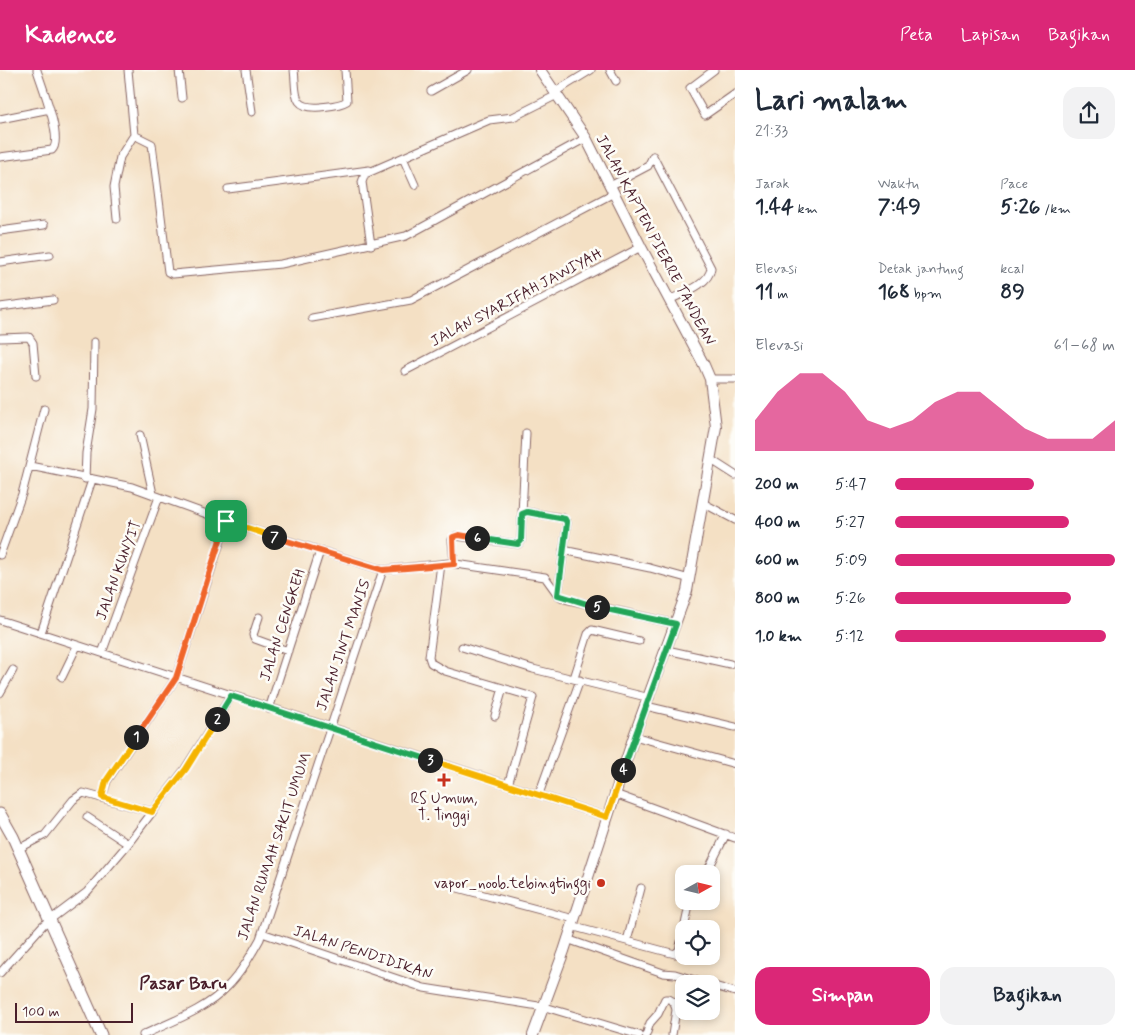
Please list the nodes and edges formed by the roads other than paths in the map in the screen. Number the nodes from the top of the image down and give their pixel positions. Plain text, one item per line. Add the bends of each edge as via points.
1 (37, 70) edge
2 (128, 70) edge
3 (179, 70) edge
4 (246, 70) edge
5 (294, 70) edge
6 (345, 70) edge
7 (468, 70) edge
8 (540, 70) edge
9 (591, 70) edge
10 (610, 70) edge
11 (714, 70) edge
12 (616, 81) dead end
13 (431, 91) dead end
14 (556, 93) junction
15 (735, 94) edge
16 (182, 98) dead end
17 (50, 109) junction
18 (252, 112) dead end
19 (0, 119) edge
20 (134, 135) junction
21 (586, 138) junction
22 (0, 158) edge
23 (403, 158) junction
24 (371, 170) junction
25 (415, 185) dead end
26 (228, 188) dead end
27 (612, 190) junction
28 (116, 219) dead end
29 (44, 225) dead end
30 (0, 231) edge
31 (371, 245) junction
32 (641, 247) junction
33 (50, 255) dead end
34 (0, 262) edge
35 (53, 300) dead end
36 (669, 300) junction
37 (0, 306) edge
38 (312, 318) dead end
39 (0, 338) edge
40 (94, 342) dead end
41 (405, 371) dead end
42 (36, 376) dead end
43 (710, 379) junction
44 (735, 379) edge
45 (44, 409) dead end
46 (526, 433) dead end
47 (140, 435) dead end
48 (710, 458) junction
49 (30, 466) junction
50 (735, 476) edge
51 (89, 479) junction
52 (156, 496) junction
53 (703, 503) junction
54 (522, 514) junction
55 (735, 520) edge
56 (226, 521) junction
57 (563, 550) junction
58 (320, 551) junction
59 (0, 555) edge
60 (441, 564) junction
61 (454, 564) junction
62 (383, 570) junction
63 (690, 579) junction
64 (558, 595) junction
65 (259, 617) dead end
66 (0, 620) edge
67 (676, 624) junction
68 (41, 633) junction
69 (639, 642) dead end
70 (78, 646) junction
71 (462, 647) dead end
72 (667, 650) junction
73 (288, 651) junction
74 (102, 653) junction
75 (730, 664) dead end
76 (13, 670) dead end
77 (62, 677) dead end
78 (176, 678) junction
79 (577, 679) junction
80 (503, 688) junction
81 (0, 693) edge
82 (231, 696) junction
83 (648, 702) junction
84 (269, 709) junction
85 (494, 716) dead end
86 (735, 727) edge
87 (329, 728) junction
88 (634, 736) junction
89 (735, 764) edge
90 (508, 785) junction
91 (539, 794) junction
92 (615, 794) junction
93 (102, 797) junction
94 (152, 812) junction
95 (0, 814) edge
96 (607, 817) junction
97 (87, 818) dead end
98 (0, 830) edge
99 (726, 834) junction
100 (735, 838) edge
101 (128, 844) junction
102 (18, 848) junction
103 (710, 865) edge
104 (454, 887) dead end
105 (640, 888) dead end
106 (572, 922) junction
107 (46, 923) junction
108 (262, 932) junction
109 (567, 939) junction
110 (627, 941) junction
111 (675, 954) edge
112 (0, 973) edge
113 (678, 975) edge
114 (720, 988) edge
115 (735, 992) edge
116 (545, 1007) junction
117 (94, 1035) edge
118 (101, 1035) edge
119 (143, 1035) edge
120 (533, 1035) edge
121 (639, 1035) edge
122 (646, 1035) edge
123 (672, 1035) edge

1 - 17 street
2 - 20 street
3 - 16 street
4 - 18 street
5 - 6 street via 297,98 307,108 341,105 347,101
7 - 13 street
8 - 14 main road, JALAN KAPTEN PIERRE TANDEAN
9 - 14 street
10 - 12 street
11 - 15 street via 690,88 704,115
14 - 21 main road, JALAN KAPTEN PIERRE TANDEAN
14 - 23 street via 513,117 490,120
17 - 19 street
17 - 22 street via 55,148
20 - 28 street via 120,157 114,187
20 - 31 street via 152,144 169,274 281,264
21 - 27 main road, JALAN KAPTEN PIERRE TANDEAN
21 - 31 street via 406,236
23 - 24 street
23 - 25 street
24 - 26 street
24 - 31 street via 362,182
27 - 32 main road, JALAN KAPTEN PIERRE TANDEAN
27 - 36 street via 648,166 653,156 711,268 705,281
27 - 38 street via 411,300
29 - 30 street
32 - 36 main road, JALAN KAPTEN PIERRE TANDEAN
32 - 41 street, JALAN SYARIFAH JAWIYAH
33 - 34 street
35 - 37 street
36 - 43 main road, JALAN KAPTEN PIERRE TANDEAN
39 - 42 street via 29,337 33,343
40 - 51 street via 93,409 86,453
43 - 44 street
43 - 48 main road, JALAN KAPTEN PIERRE TANDEAN via 716,416
45 - 49 street
46 - 54 street
47 - 52 street
48 - 50 street
48 - 53 main road, JALAN KAPTEN PIERRE TANDEAN
49 - 51 street
49 - 59 street
51 - 52 street via 121,484
51 - 68 street
52 - 56 street
52 - 74 street, JALAN KUNYIT
53 - 55 street
53 - 63 main road, JALAN KAPTEN PIERRE TANDEAN
54 - 57 street via 527,512 565,519
54 - 61 street via 520,542 515,544 456,536 452,540
56 - 58 street
56 - 78 street
57 - 63 street
57 - 64 street
58 - 62 street
58 - 73 street, JALAN CENGKEH
60 - 61 street
60 - 62 street
60 - 80 street via 431,663 445,671
61 - 64 street via 544,577
62 - 87 street, JALAN JINT MANIS
63 - 67 main road, JALAN KAPTEN PIERRE TANDEAN
64 - 67 street via 579,603
65 - 73 street via 253,635 255,639
66 - 68 street
67 - 72 main road, JALAN KAPTEN PIERRE TANDEAN
68 - 70 street
69 - 79 street via 592,630 588,634
70 - 74 street
70 - 77 street
71 - 79 street
72 - 75 street
72 - 83 main road, JALAN KAPTEN PIERRE TANDEAN
73 - 84 street, JALAN CENGKEH
74 - 78 street
76 - 81 street
78 - 82 street
78 - 93 street via 106,781
79 - 83 street
79 - 91 street
80 - 85 street
80 - 90 street via 533,697
82 - 84 street
82 - 94 street via 186,769
83 - 86 street
83 - 88 main road, JALAN KAPTEN PIERRE TANDEAN
84 - 87 street
87 - 90 street
87 - 108 street, JALAN RUMAH SAKIT UMUM
88 - 89 street
88 - 92 main road, JALAN KAPTEN PIERRE TANDEAN
90 - 91 street
91 - 96 street
92 - 96 main road, JALAN KAPTEN PIERRE TANDEAN
92 - 99 street
93 - 94 street
93 - 102 street via 79,795 45,835
94 - 101 street
95 - 102 main road
96 - 106 main road, JALAN KAPTEN PIERRE TANDEAN
97 - 101 street
98 - 107 main road
99 - 100 street
99 - 103 street
101 - 107 street via 87,892
102 - 107 main road
104 - 106 street
105 - 110 street
106 - 109 main road, JALAN KAPTEN PIERRE TANDEAN
106 - 110 street
107 - 112 street
107 - 117 main road
107 - 118 main road
108 - 116 street, JALAN PENDIDIKAN via 424,988
108 - 119 street, JALAN RUMAH SAKIT UMUM via 248,960 226,988 196,1009
109 - 113 street via 663,973
109 - 116 main road, JALAN KAPTEN PIERRE TANDEAN
110 - 111 street
114 - 115 street
116 - 120 main road, JALAN KAPTEN PIERRE TANDEAN
116 - 121 street, JALAN PENDIDIKAN
122 - 123 street via 665,999 674,1002 676,1010

